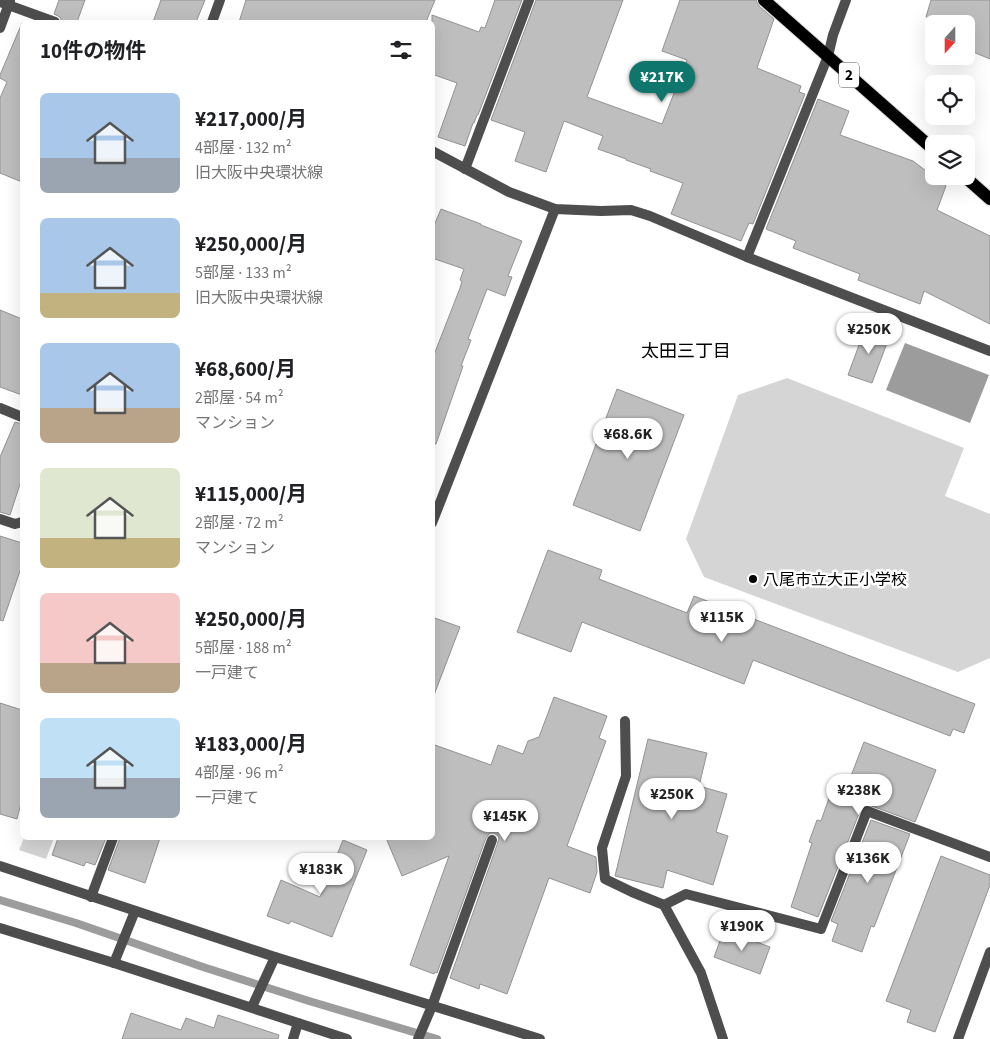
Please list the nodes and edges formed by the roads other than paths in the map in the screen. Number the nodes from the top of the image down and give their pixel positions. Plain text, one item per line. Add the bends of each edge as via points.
1 (220, 0) edge
2 (529, 0) edge
3 (764, 0) edge
4 (846, 0) edge
5 (6, 2) edge
6 (50, 20) edge
7 (213, 20) edge
8 (0, 28) edge
9 (828, 56) junction
10 (925, 142) edge
11 (435, 153) edge
12 (465, 169) junction
13 (974, 185) edge
14 (990, 199) edge
15 (555, 209) junction
16 (747, 257) junction
17 (990, 352) edge
18 (0, 408) edge
19 (20, 416) edge
20 (435, 515) edge
21 (0, 519) edge
22 (20, 523) edge
23 (625, 721) dead end
24 (112, 840) edge
25 (492, 840) dead end
26 (990, 857) edge
27 (0, 866) edge
28 (92, 897) junction
29 (664, 905) junction
30 (135, 911) junction
31 (0, 928) edge
32 (990, 952) edge
33 (275, 957) junction
34 (114, 963) junction
35 (432, 1006) junction
36 (252, 1007) junction
37 (298, 1023) junction
38 (293, 1039) edge
39 (347, 1039) edge
40 (418, 1039) edge
41 (540, 1039) edge
42 (723, 1039) edge
43 (958, 1039) edge

1 - 7 street
2 - 12 street
3 - 9 main road, 2
4 - 9 street
5 - 6 street
5 - 8 street
9 - 10 main road, 2
9 - 16 street
11 - 12 street
12 - 15 street via 509,192
13 - 14 main road
15 - 16 street via 631,210
15 - 20 street
16 - 17 street
18 - 19 street
21 - 22 street
23 - 29 street via 626,776 602,848 605,879
24 - 28 street
25 - 35 street
26 - 29 street via 867,811 821,929 686,894
27 - 28 street
28 - 30 street
29 - 42 street via 701,974
30 - 33 street
30 - 34 street
31 - 34 street
32 - 43 street
33 - 35 street
33 - 36 street
34 - 36 street
35 - 40 street
35 - 41 street
36 - 37 street
37 - 38 street
37 - 39 street

